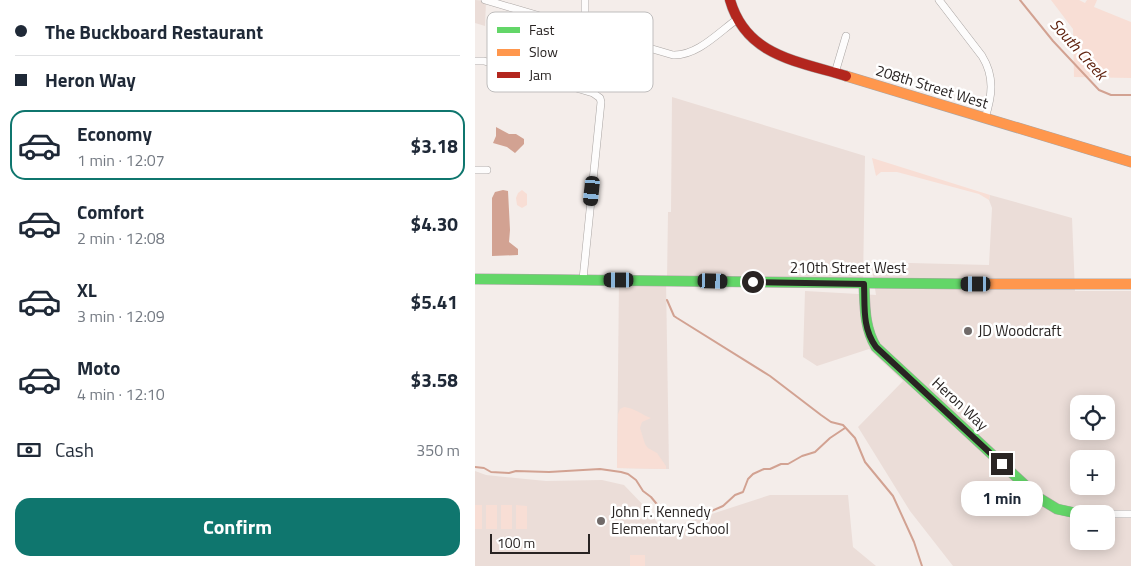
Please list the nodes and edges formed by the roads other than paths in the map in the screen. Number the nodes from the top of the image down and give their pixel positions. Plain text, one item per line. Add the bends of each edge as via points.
1 (485, 0) edge
2 (730, 0) edge
3 (939, 0) edge
4 (525, 12) edge
5 (736, 20) junction
6 (846, 36) dead end
7 (653, 50) edge
8 (835, 73) junction
9 (590, 92) edge
10 (985, 118) junction
11 (1131, 162) edge
12 (475, 170) edge
13 (487, 170) dead end
14 (475, 279) edge
15 (583, 279) junction
16 (864, 284) junction
17 (1131, 284) edge
18 (1070, 512) edge
19 (1115, 514) edge
20 (1131, 514) edge

1 - 4 street
2 - 5 street, 208th Street West
3 - 10 street via 982,56 991,76 992,89
5 - 7 street via 693,51 681,55
5 - 8 street, 208th Street West via 752,39 770,52
6 - 8 street
8 - 10 street, 208th Street West
9 - 15 street via 601,102
10 - 11 street, 208th Street West
12 - 13 street
14 - 15 street, 210th Street West
15 - 16 street, 210th Street West
16 - 17 street, 210th Street West
16 - 18 street, Heron Way via 866,327 876,347 1039,498 1057,509
19 - 20 street

